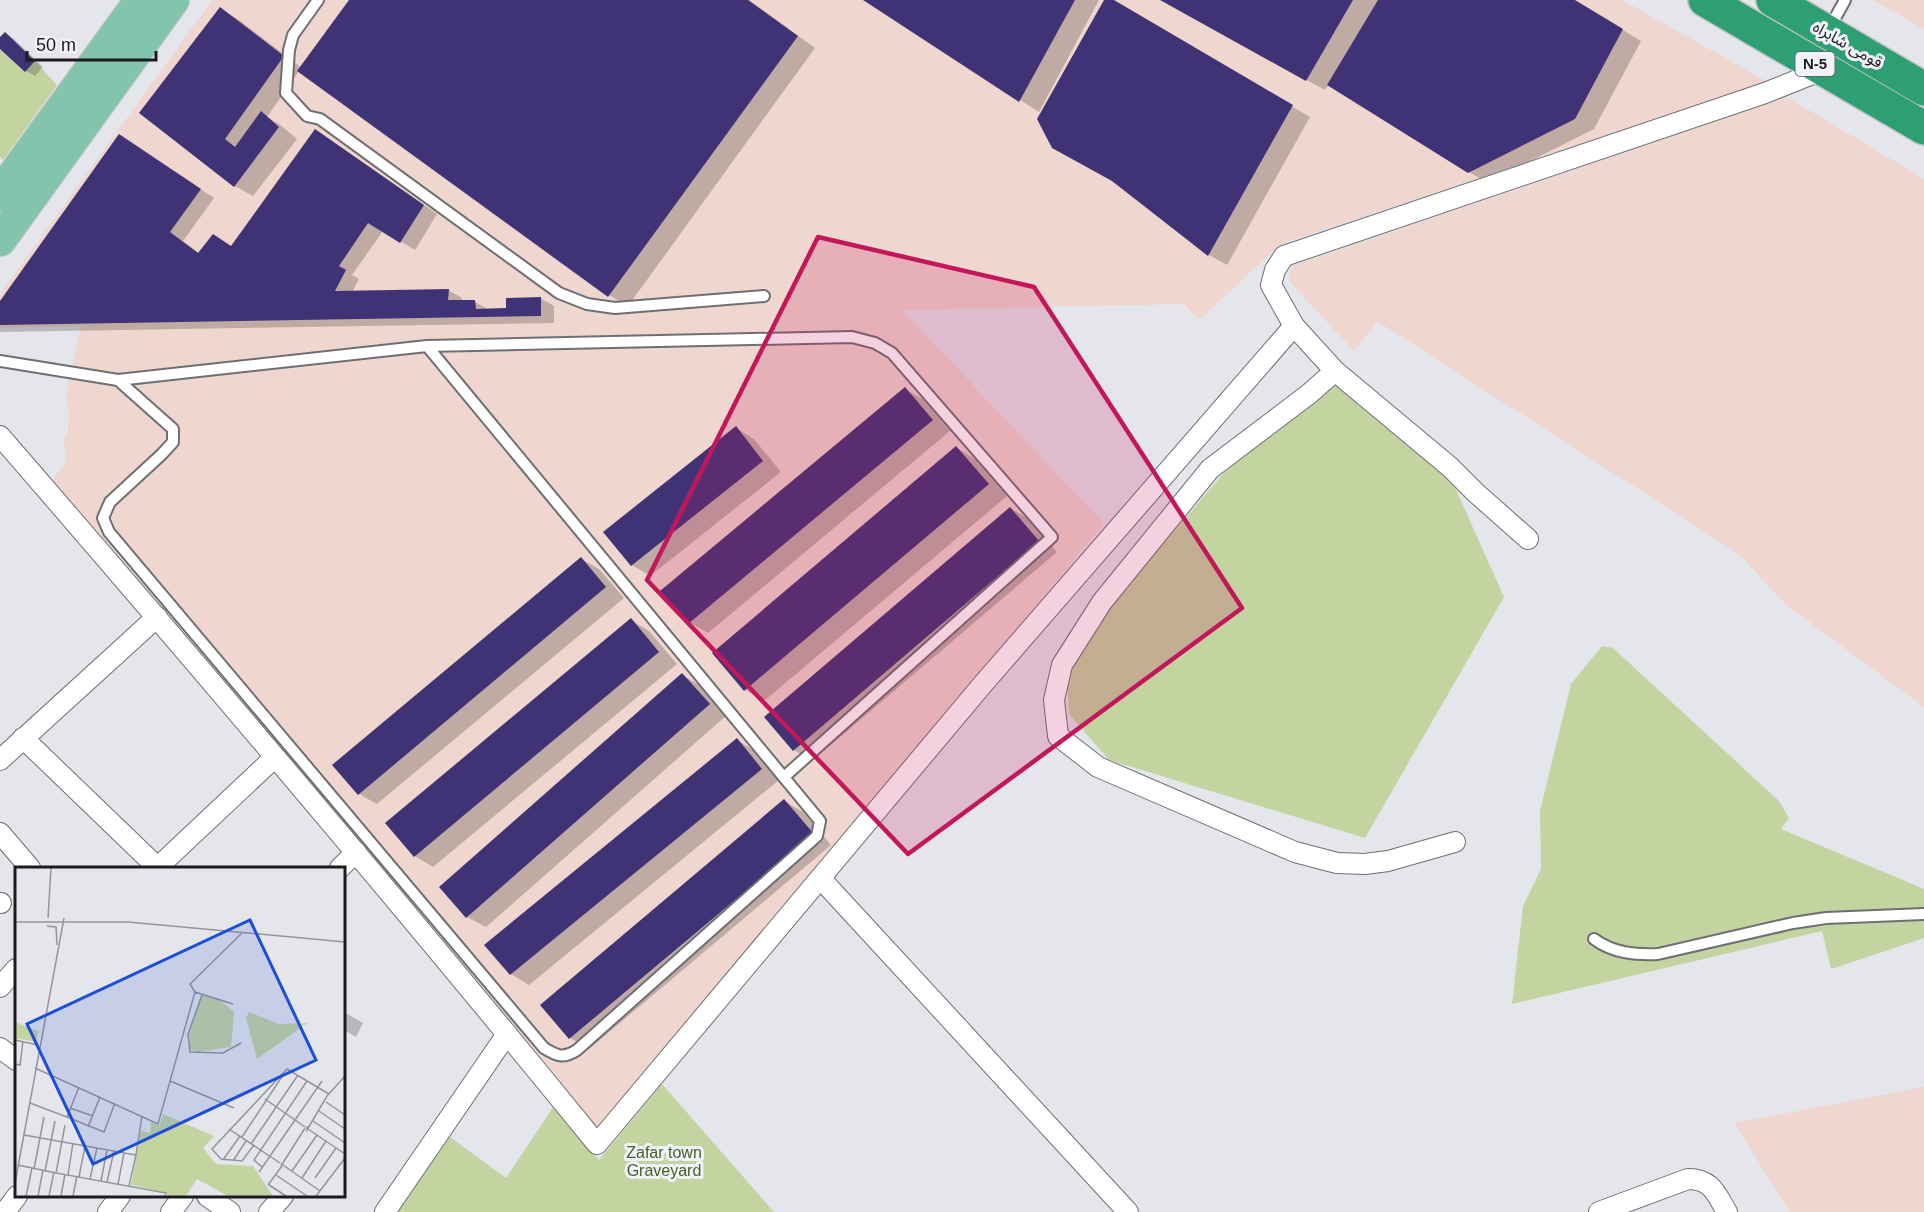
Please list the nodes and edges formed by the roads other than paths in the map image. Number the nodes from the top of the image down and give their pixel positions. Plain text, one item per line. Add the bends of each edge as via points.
1 (141, 0) edge
2 (173, 0) edge
3 (318, 0) edge
4 (1705, 0) edge
5 (1773, 0) edge
6 (1845, 0) edge
7 (1828, 33) junction
8 (1824, 69) junction
9 (1924, 89) edge
10 (1924, 128) edge
11 (3, 184) edge
12 (0, 240) edge
13 (764, 296) dead end
14 (1294, 326) junction
15 (427, 346) junction
16 (0, 361) edge
17 (1335, 371) junction
18 (118, 380) junction
19 (0, 436) edge
20 (1528, 539) dead end
21 (157, 617) junction
22 (23, 738) junction
23 (274, 759) junction
24 (0, 760) edge
25 (784, 777) junction
26 (0, 832) edge
27 (1455, 842) dead end
28 (357, 852) junction
29 (29, 867) edge
30 (157, 867) edge
31 (159, 867) edge
32 (341, 867) edge
33 (821, 879) junction
34 (1924, 914) edge
35 (1594, 939) dead end
36 (15, 970) edge
37 (0, 987) edge
38 (507, 1034) junction
39 (16, 1197) edge
40 (119, 1197) edge
41 (182, 1197) edge
42 (208, 1197) edge
43 (282, 1197) edge
44 (1641, 1204) edge
45 (5, 1212) edge
46 (108, 1212) edge
47 (171, 1212) edge
48 (230, 1212) edge
49 (269, 1212) edge
50 (385, 1212) edge
51 (1128, 1212) edge
52 (1599, 1212) edge
53 (1727, 1212) edge

1 - 11 main road
2 - 12 main road
3 - 13 lane via 293,35 286,93 307,116 320,119 560,293 587,304 615,308
4 - 8 highway, قومی شاہراہ / N-5
5 - 7 highway, قومی شاہراہ / N-5
6 - 7 lane
7 - 9 highway, قومی شاہراہ / N-5
8 - 10 highway, قومی شاہراہ / N-5
8 - 14 street via 1766,93 1284,256 1271,285
14 - 17 street
14 - 33 street via 983,684
15 - 18 lane
15 - 25 lane
15 - 25 lane via 852,337 875,343 892,353 1052,537
16 - 18 lane
17 - 20 street via 1450,467
17 - 27 street via 1210,469 1102,603 1062,665 1054,700 1058,736 1098,767 1284,847 1337,863 1388,861
18 - 25 lane via 173,429 172,442 162,454 110,502 103,518 109,532 544,1048 557,1056 566,1057 577,1050 818,836 820,821
19 - 21 street
21 - 22 street
21 - 23 street
22 - 24 street
22 - 30 street
23 - 28 street
23 - 31 street
26 - 29 street
28 - 32 street
28 - 38 street
33 - 38 street via 597,1144
33 - 51 street
34 - 35 lane via 1815,920 1658,954 1637,955 1606,947
36 - 37 street
38 - 50 street
39 - 45 street
40 - 46 street
41 - 47 street
42 - 48 street
43 - 49 street
44 - 52 street
44 - 53 street via 1688,1179 1700,1179 1711,1186

